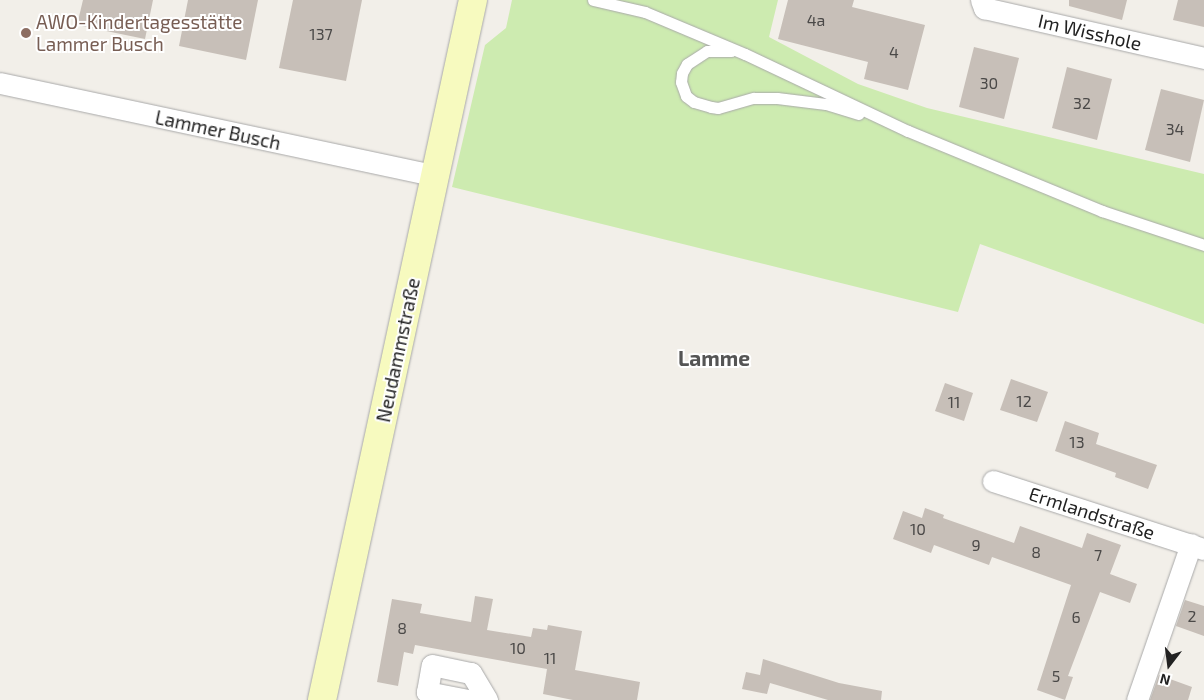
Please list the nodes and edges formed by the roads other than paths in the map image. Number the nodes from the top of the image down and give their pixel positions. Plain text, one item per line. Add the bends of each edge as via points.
1 (473, 0) edge
2 (593, 0) edge
3 (981, 0) edge
4 (745, 54) junction
5 (1204, 58) edge
6 (0, 83) edge
7 (908, 130) junction
8 (436, 176) junction
9 (1204, 245) edge
10 (993, 481) dead end
11 (1198, 547) edge
12 (322, 700) edge
13 (468, 700) edge
14 (487, 700) edge
15 (1136, 700) edge

1 - 8 main road, Neudammstraße
2 - 4 lane via 645,12
3 - 5 street, Im Wisshole via 984,8
4 - 7 lane
4 - 7 lane via 724,49 695,56 682,73 681,86 686,96 694,102 718,108 754,98 826,104
6 - 8 street, Lammer Busch
7 - 9 lane via 1102,211
8 - 12 main road, Neudammstraße
10 - 11 street, Ermlandstraße
11 - 15 street, Ermlandstraße
13 - 14 street via 427,692 432,665 472,673

